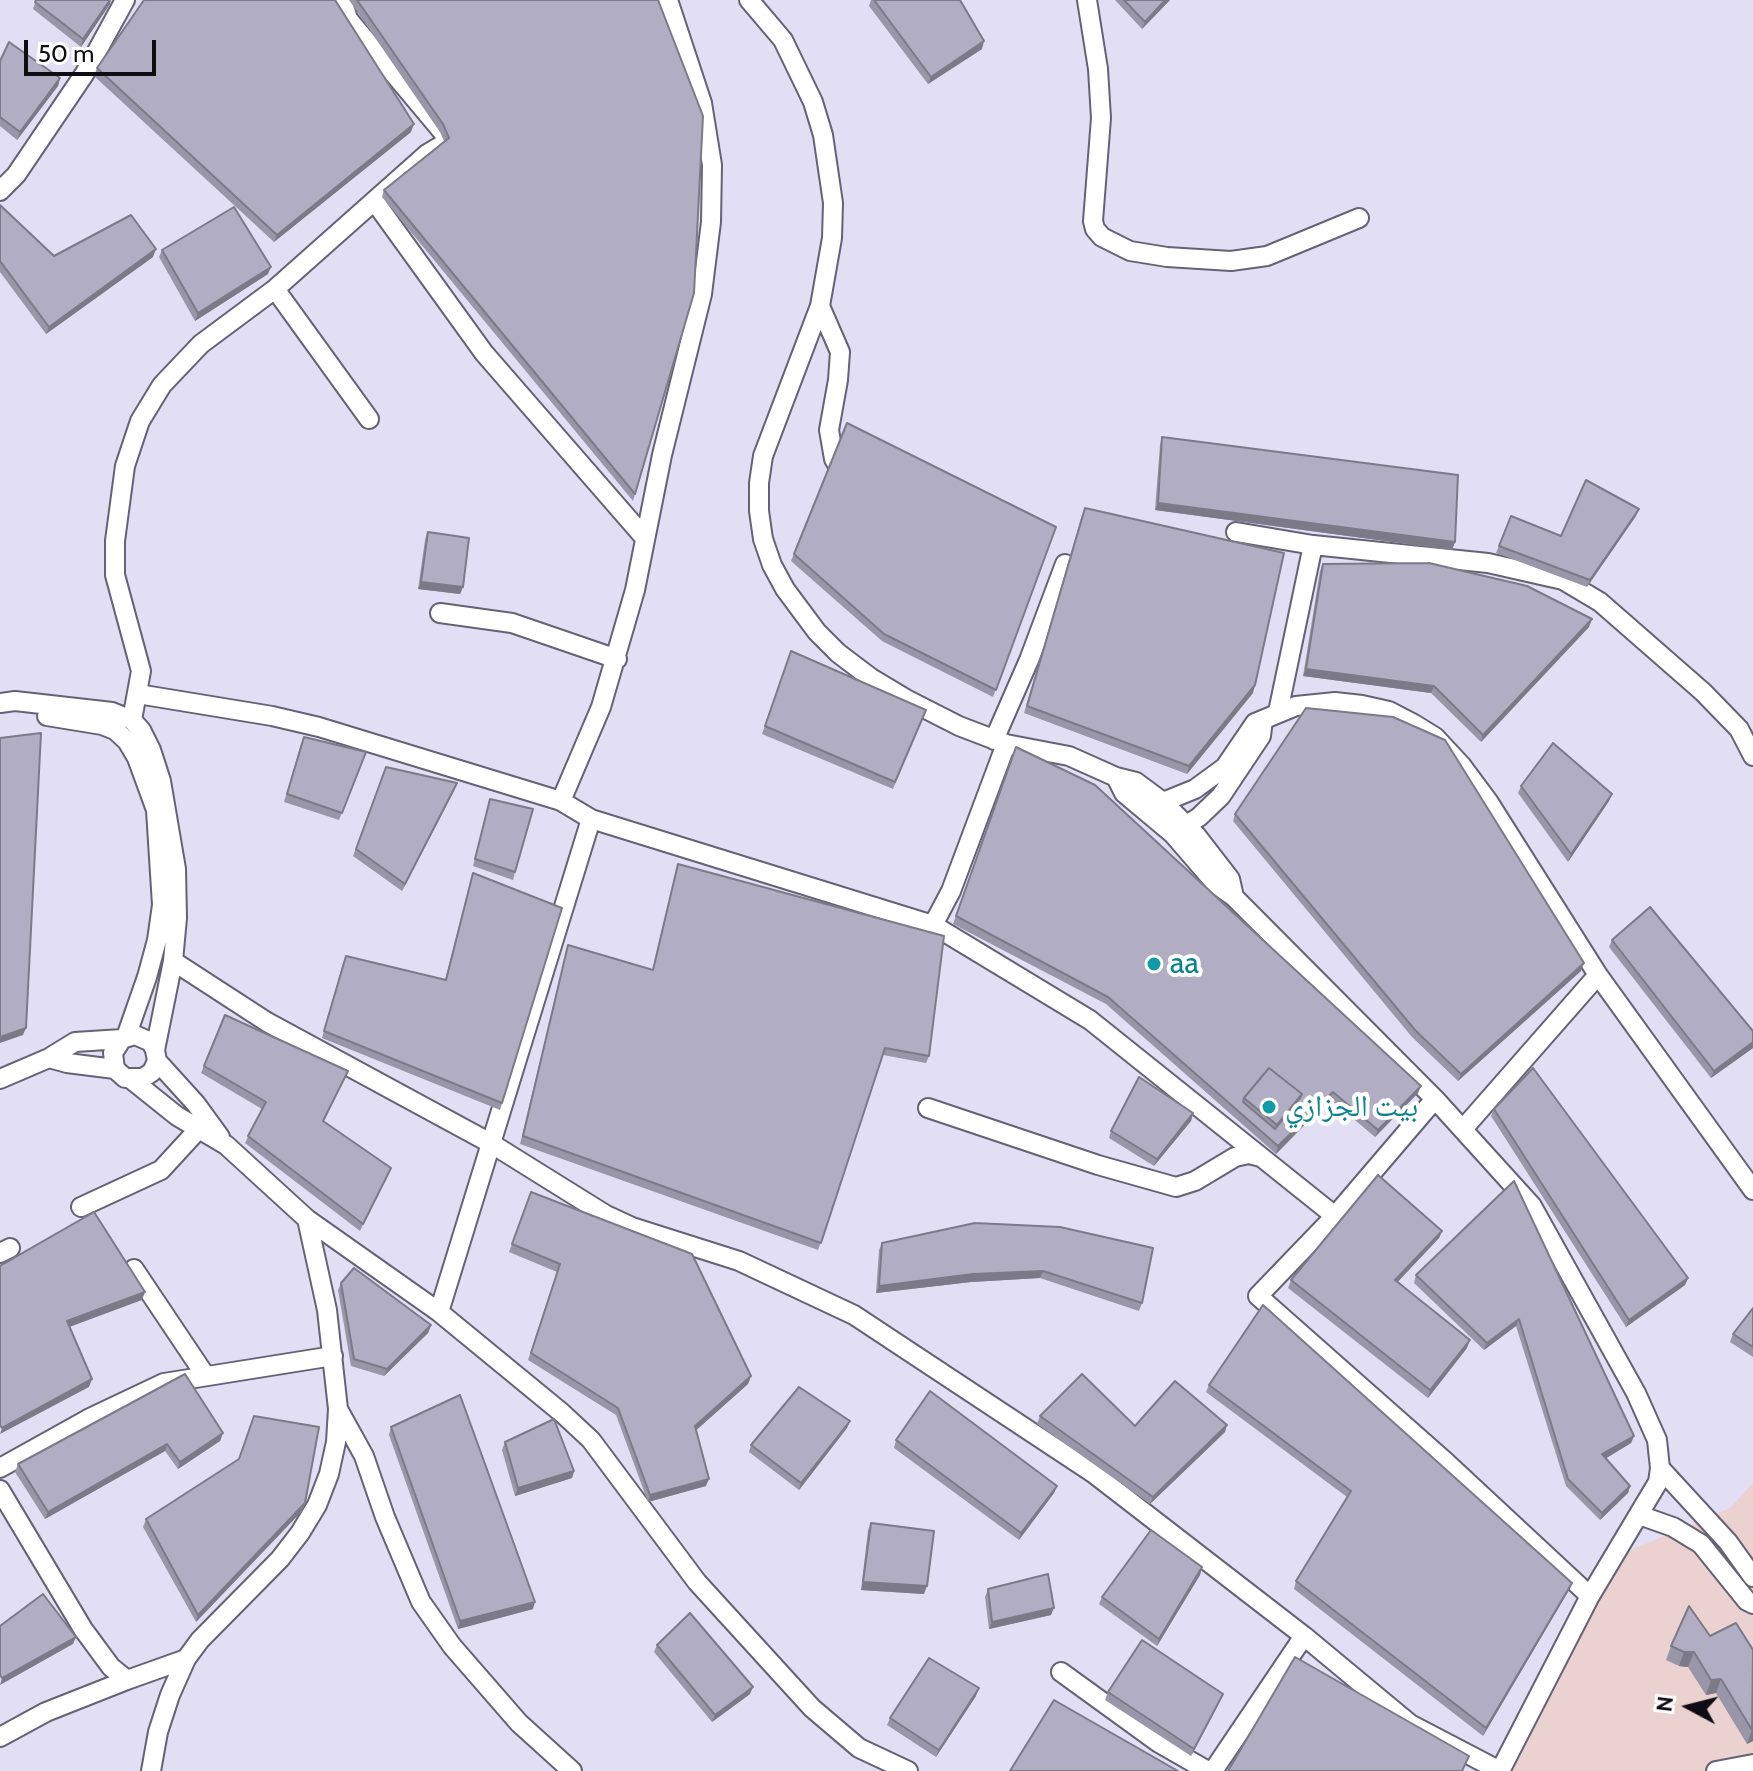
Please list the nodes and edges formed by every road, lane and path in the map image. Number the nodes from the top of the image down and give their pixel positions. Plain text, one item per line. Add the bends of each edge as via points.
1 (125, 0) edge
2 (342, 0) edge
3 (668, 0) edge
4 (749, 0) edge
5 (1087, 0) edge
6 (474, 128) edge
7 (448, 139) junction
8 (0, 191) edge
9 (375, 202) junction
10 (1359, 218) dead end
11 (275, 289) junction
12 (820, 306) junction
13 (369, 419) dead end
14 (859, 491) edge
15 (1236, 532) dead end
16 (644, 537) junction
17 (1313, 545) junction
18 (1065, 564) edge
19 (440, 613) dead end
20 (617, 659) junction
21 (138, 694) junction
22 (0, 705) edge
23 (1270, 716) junction
24 (132, 720) junction
25 (1000, 742) junction
26 (1753, 756) edge
27 (1116, 777) junction
28 (561, 801) junction
29 (1163, 802) junction
30 (591, 819) junction
31 (1180, 830) junction
32 (169, 870) junction
33 (933, 925) junction
34 (173, 961) junction
35 (1598, 975) junction
36 (124, 1038) junction
37 (156, 1056) junction
38 (49, 1058) junction
39 (115, 1069) junction
40 (0, 1079) edge
41 (132, 1080) junction
42 (1435, 1099) junction
43 (928, 1108) dead end
44 (196, 1127) junction
45 (1463, 1129) junction
46 (492, 1144) junction
47 (226, 1145) junction
48 (1264, 1158) junction
49 (1753, 1190) edge
50 (81, 1207) dead end
51 (1335, 1216) junction
52 (307, 1219) junction
53 (134, 1269) edge
54 (439, 1312) junction
55 (333, 1356) junction
56 (205, 1375) junction
57 (338, 1409) junction
58 (0, 1468) edge
59 (1660, 1468) junction
60 (0, 1490) edge
61 (1639, 1515) junction
62 (1753, 1577) edge
63 (1590, 1596) junction
64 (1753, 1604) edge
65 (1304, 1636) junction
66 (186, 1659) junction
67 (1061, 1672) dead end
68 (127, 1680) junction
69 (0, 1737) edge
70 (1753, 1764) edge
71 (151, 1771) edge
72 (572, 1771) edge
73 (908, 1771) edge
74 (1211, 1771) edge
75 (1500, 1771) edge
76 (1716, 1771) edge

1 - 8 street via 85,73
2 - 7 street via 348,19
3 - 16 street via 702,103 712,165 711,222 702,294
4 - 12 street via 800,70 823,135 833,203
5 - 10 street via 1101,118 1093,221 1102,237 1130,251 1231,261 1267,256
6 - 7 street
7 - 9 street
9 - 11 street
9 - 16 street via 484,353
11 - 13 street
11 - 21 street via 201,344 162,385 140,421 125,466 115,541 115,575 141,671
12 - 14 street via 840,352 829,444 840,473
12 - 25 street via 763,456 759,511 772,565 809,622 838,653 906,699
15 - 17 street
16 - 20 street
17 - 23 street
17 - 26 street via 1488,563 1572,584 1703,692 1739,729
18 - 25 street
19 - 20 street via 512,623
20 - 28 street
21 - 24 street
21 - 28 street via 319,727
22 - 24 street via 15,701 91,708
22 - 32 street via 13,713 102,725 127,741 145,776
23 - 29 street via 1251,727 1225,767 1195,789
23 - 31 street via 1221,796
23 - 35 street via 1312,704 1362,705 1389,711 1435,737 1488,801
24 - 32 street via 146,740 161,781
25 - 27 street via 1069,756
25 - 33 street via 951,891
27 - 29 street via 1136,782
27 - 31 street via 1124,793
28 - 30 street
29 - 31 street
30 - 33 street
30 - 46 street
31 - 42 street via 1217,885
32 - 34 street via 177,918
32 - 36 street via 157,940
33 - 48 street via 1090,1020
34 - 37 street
34 - 46 street via 267,1022
35 - 45 street
35 - 49 street
36 - 37 street via 143,1037
36 - 38 street via 75,1042
36 - 39 street via 113,1053
37 - 41 street via 152,1072
37 - 47 street
38 - 39 street
38 - 40 street
39 - 41 street
41 - 44 street
42 - 45 street
42 - 51 street
43 - 48 street via 1176,1187 1235,1157
44 - 47 street
44 - 50 street via 161,1170
45 - 59 street via 1532,1206 1636,1393 1657,1440
46 - 54 street
46 - 65 street via 606,1215 739,1261 854,1315 1093,1473
47 - 52 street
48 - 51 street
51 - 63 street via 1258,1296
52 - 54 street
52 - 55 street
53 - 56 street
54 - 73 street via 591,1440 697,1582 812,1708 859,1748
55 - 56 street
55 - 57 street
56 - 58 street via 164,1383
57 - 66 street via 329,1474 300,1533
57 - 72 street via 364,1456 421,1602 519,1723
59 - 61 street
59 - 62 street via 1720,1532
60 - 68 street via 83,1629
61 - 63 street
61 - 64 street via 1701,1544
63 - 75 street
65 - 74 street
65 - 75 street via 1410,1724
66 - 68 street
66 - 71 street via 158,1732
67 - 74 street via 1159,1743
68 - 69 street
70 - 76 street

